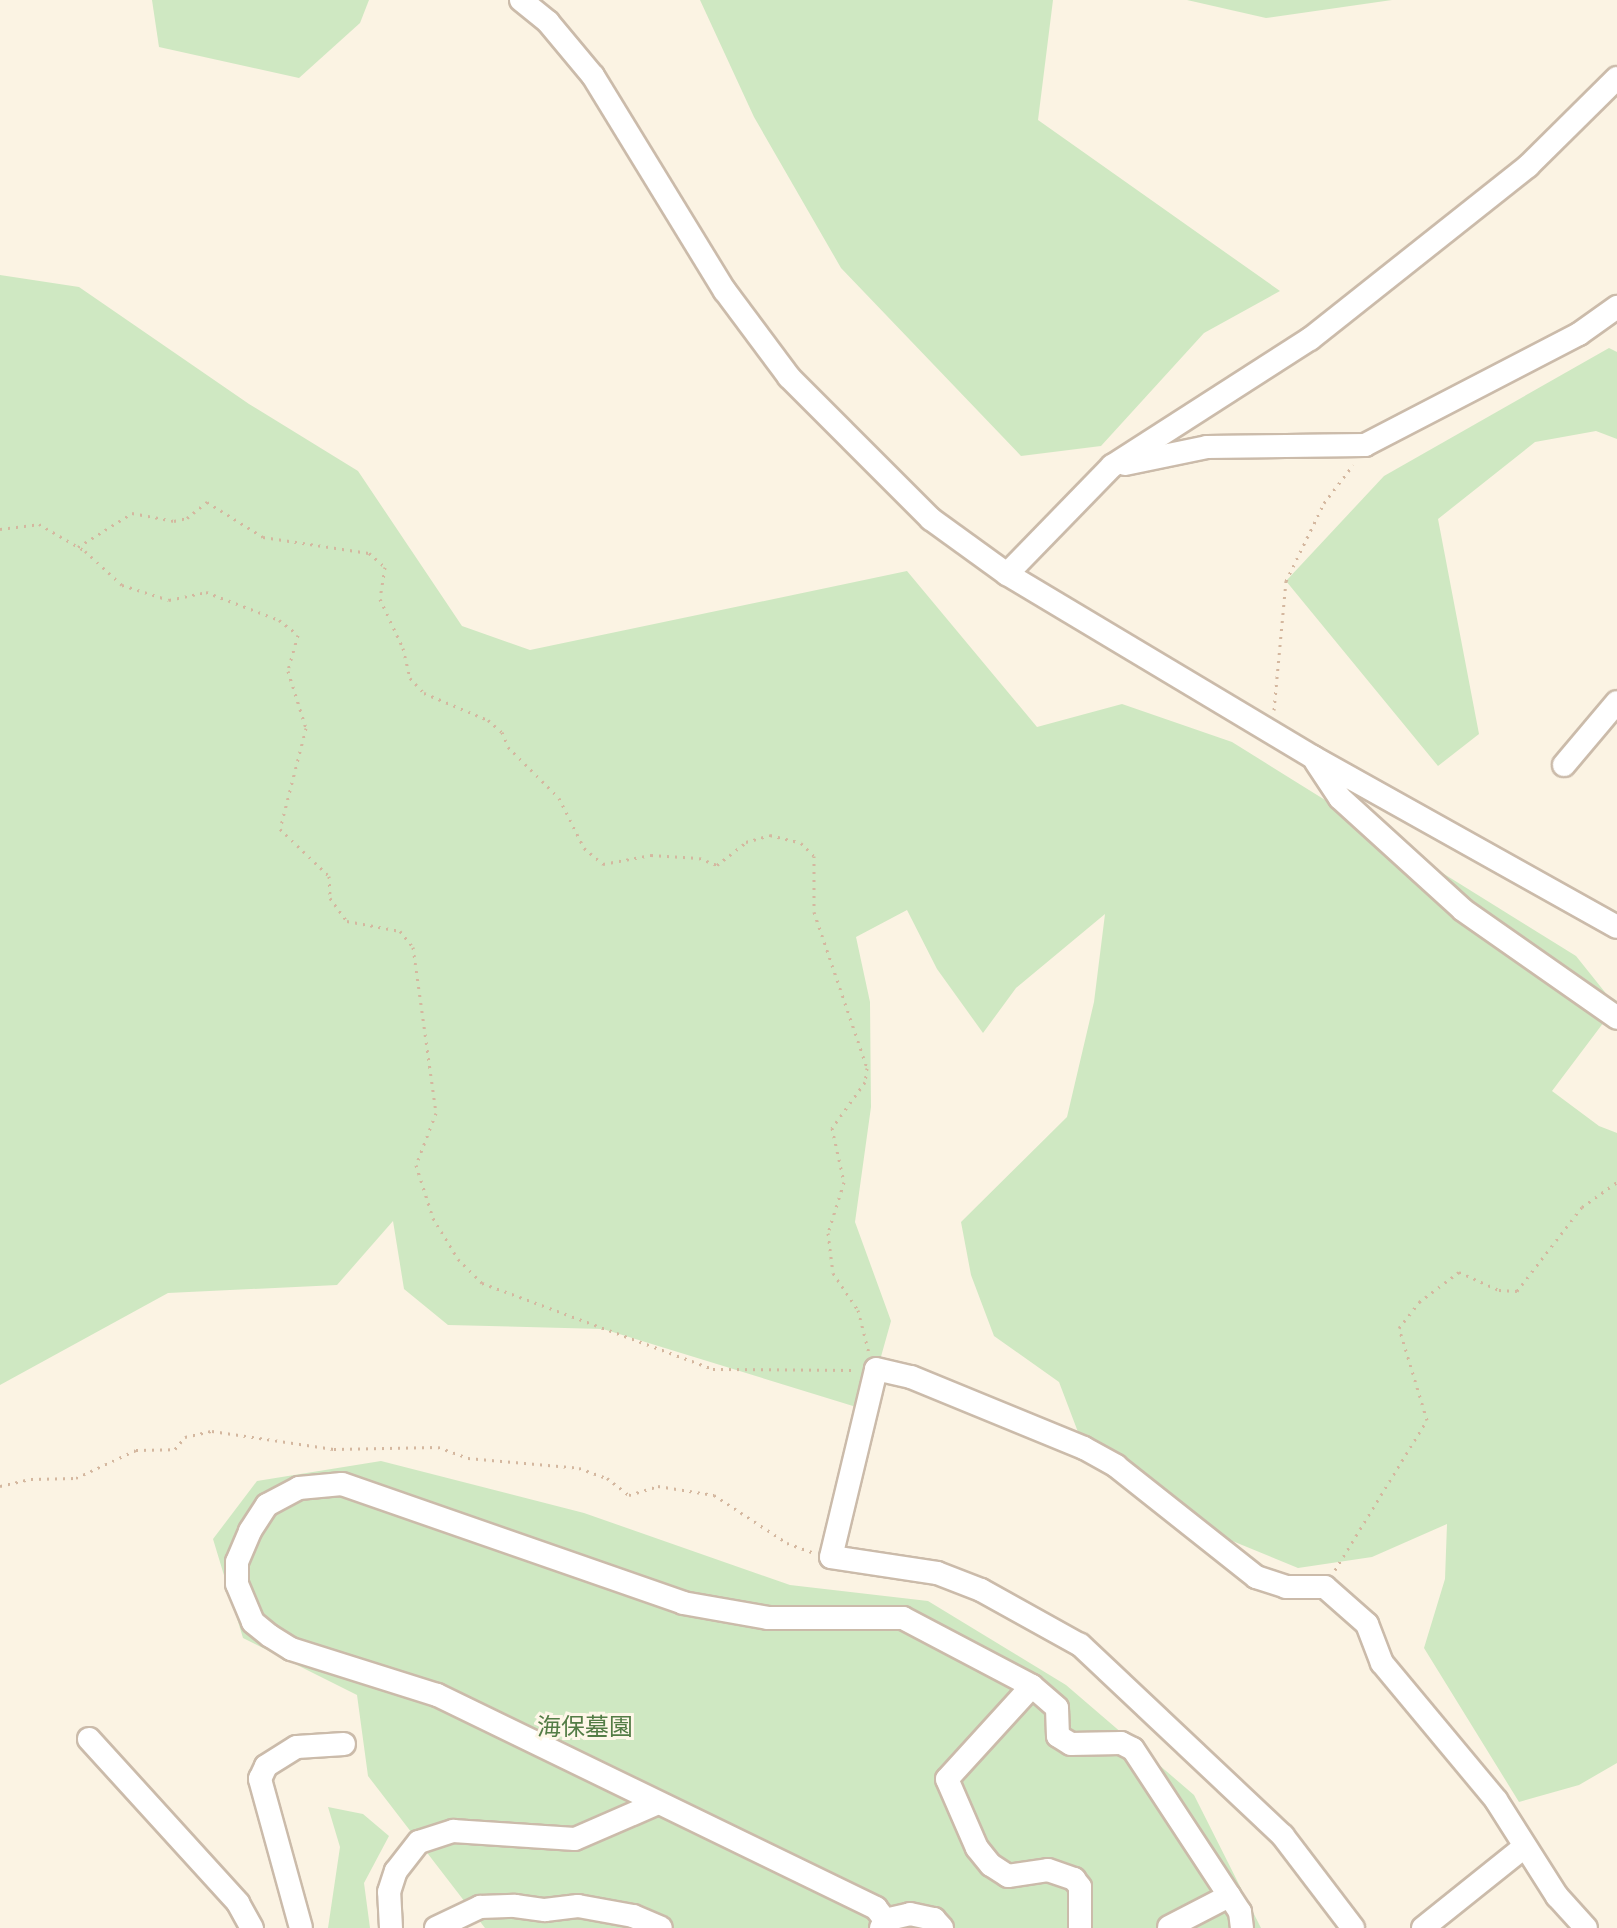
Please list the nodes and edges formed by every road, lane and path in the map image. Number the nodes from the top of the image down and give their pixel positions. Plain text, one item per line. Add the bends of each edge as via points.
1 (521, 0) edge
2 (1617, 78) edge
3 (1617, 307) edge
4 (1365, 445) junction
5 (1112, 466) junction
6 (0, 529) edge
7 (78, 547) junction
8 (1007, 574) junction
9 (1617, 702) edge
10 (1268, 729) junction
11 (1313, 757) junction
12 (1564, 765) dead end
13 (1617, 927) edge
14 (1617, 1018) edge
15 (1617, 1182) edge
16 (876, 1369) junction
17 (0, 1486) edge
18 (831, 1557) junction
19 (1325, 1587) junction
20 (1032, 1686) junction
21 (89, 1739) dead end
22 (344, 1744) dead end
23 (658, 1803) junction
24 (1524, 1847) junction
25 (1229, 1896) junction
26 (883, 1924) edge
27 (1169, 1927) edge
28 (252, 1928) edge
29 (301, 1928) edge
30 (391, 1928) edge
31 (436, 1928) edge
32 (661, 1928) edge
33 (942, 1928) edge
34 (1080, 1928) edge
35 (1242, 1928) edge
36 (1353, 1928) edge
37 (1423, 1928) edge
38 (1586, 1928) edge

1 - 8 street via 548,22 593,76 725,291 789,377 931,519
2 - 5 street via 1528,166 1310,339
3 - 4 street via 1579,334
4 - 5 street via 1207,447
4 - 10 path via 1324,503 1286,581 1280,694
5 - 8 street
6 - 7 path via 39,524
7 - 16 path via 122,585 169,600 206,592 279,620 298,635 288,671 306,728 280,829 329,876 330,898 347,921 400,931 413,947 436,1113 416,1165 433,1218 458,1259 482,1283 713,1369
7 - 16 path via 132,513 174,521 207,502 263,537 369,553 385,567 380,599 403,648 410,678 424,693 488,720 502,732 508,747 559,798 584,848 603,864 651,855 699,858 717,865 746,842 770,835 801,843 814,856 814,912 867,1068 865,1082 832,1128 844,1182 828,1233 833,1273 858,1310
8 - 10 street
9 - 12 street
10 - 11 street
11 - 13 street
11 - 14 street via 1340,798 1463,910
15 - 19 path via 1582,1207 1517,1291 1499,1290 1459,1272 1419,1302 1399,1328 1427,1420
16 - 18 street
16 - 19 street via 911,1377 1084,1448 1116,1466 1256,1577 1286,1587
17 - 18 path via 76,1478 136,1450 175,1449 185,1437 212,1431 334,1449 438,1447 468,1458 579,1468 607,1478 629,1495 658,1486 714,1495 787,1543
18 - 36 street via 937,1573 981,1590 1080,1645 1283,1836
19 - 24 street via 1367,1624 1382,1663 1496,1800
20 - 23 street via 903,1618 768,1618 683,1603 342,1484 316,1483 267,1505 237,1562 243,1603 253,1622 270,1636 291,1649 437,1695
20 - 25 street via 1057,1708 1058,1736 1071,1744 1121,1743 1133,1749
20 - 34 street via 947,1779 977,1848 991,1865 1008,1876 1048,1870 1074,1879 1080,1887
21 - 28 street via 238,1903
22 - 29 street via 297,1747 266,1766 260,1779
23 - 26 street via 876,1908
23 - 30 street via 575,1839 453,1831 419,1842 396,1871 389,1892
24 - 37 street
24 - 38 street
25 - 27 street
25 - 35 street
26 - 33 street via 910,1914 934,1919
31 - 32 street via 480,1907 578,1906 633,1916

